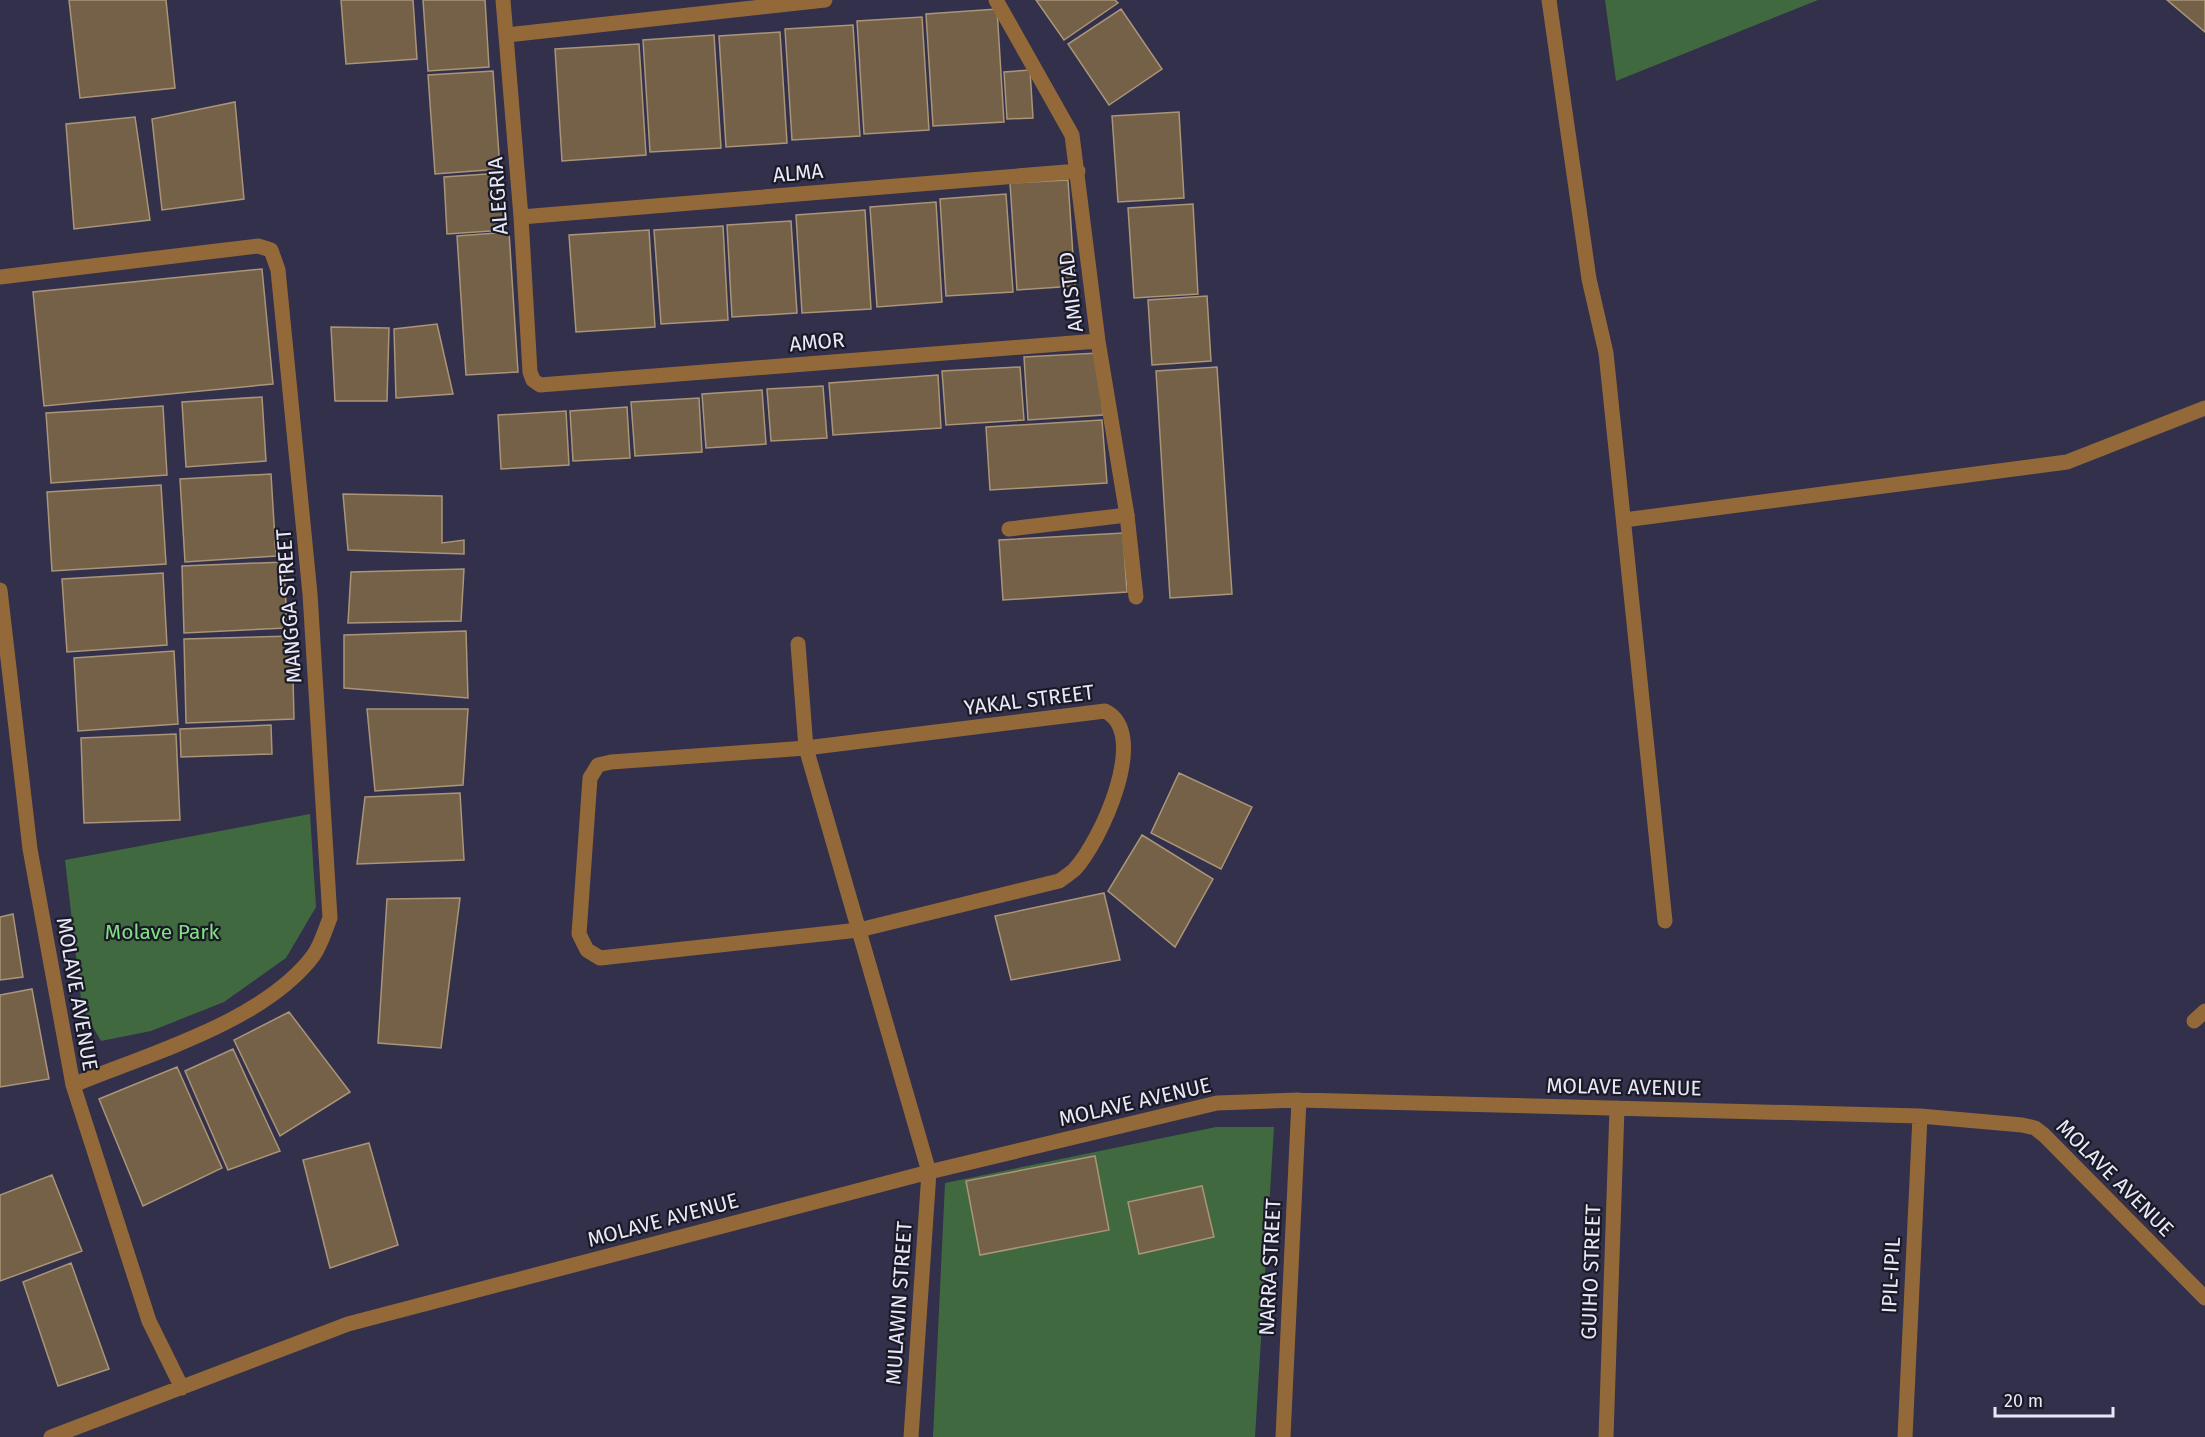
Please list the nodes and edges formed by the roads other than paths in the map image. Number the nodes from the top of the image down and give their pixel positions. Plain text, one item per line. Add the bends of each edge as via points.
1 (503, 0) edge
2 (825, 0) edge
3 (996, 0) edge
4 (1549, 0) edge
5 (507, 35) junction
6 (1078, 171) junction
7 (521, 217) junction
8 (0, 277) edge
9 (1098, 341) junction
10 (540, 385) joint
11 (2205, 408) edge
12 (1127, 515) junction
13 (1624, 520) junction
14 (1009, 529) dead end
15 (0, 590) edge
16 (1136, 597) dead end
17 (798, 644) dead end
18 (806, 748) junction
19 (1665, 921) dead end
20 (859, 930) junction
21 (73, 1085) junction
22 (1299, 1100) junction
23 (1617, 1108) junction
24 (1920, 1116) junction
25 (928, 1172) junction
26 (2205, 1298) edge
27 (182, 1388) junction
28 (51, 1437) edge
29 (910, 1437) edge
30 (1283, 1437) edge
31 (1606, 1437) edge
32 (1905, 1437) edge

1 - 5 street, ALEGRIA
2 - 5 street
3 - 6 street, AMISTAD via 1071,135
4 - 13 street via 1589,279 1606,353
5 - 7 street, ALEGRIA
6 - 7 street, ALMA
6 - 9 street, AMISTAD
7 - 10 street, ALEGRIA via 530,372
8 - 21 street, MANGGA STREET via 258,246 271,250 278,270 310,594 330,918 315,954 293,978 230,1022
9 - 10 street, AMOR
9 - 12 street, AMISTAD
11 - 13 street via 2067,462
12 - 14 street
12 - 16 street, AMISTAD
13 - 19 street
15 - 21 street, MOLAVE AVENUE via 30,849
17 - 18 street
18 - 20 street
18 - 20 street, YAKAL STREET via 598,765 590,778 579,934 587,951 600,958
18 - 20 street, YAKAL STREET via 1105,711 1114,716 1124,732 1122,778 1075,869 1059,881
20 - 25 street
21 - 27 street, MOLAVE AVENUE via 150,1321
22 - 23 street, MOLAVE AVENUE
22 - 25 street, MOLAVE AVENUE via 1217,1102
22 - 30 street, NARRA STREET
23 - 24 street, MOLAVE AVENUE
23 - 31 street, GUIHO STREET
24 - 26 street, MOLAVE AVENUE via 2035,1128
24 - 32 street, IPIL-IPIL
25 - 27 street, MOLAVE AVENUE via 348,1324
25 - 29 street, MULAWIN STREET
27 - 28 street, MOLAVE AVENUE

